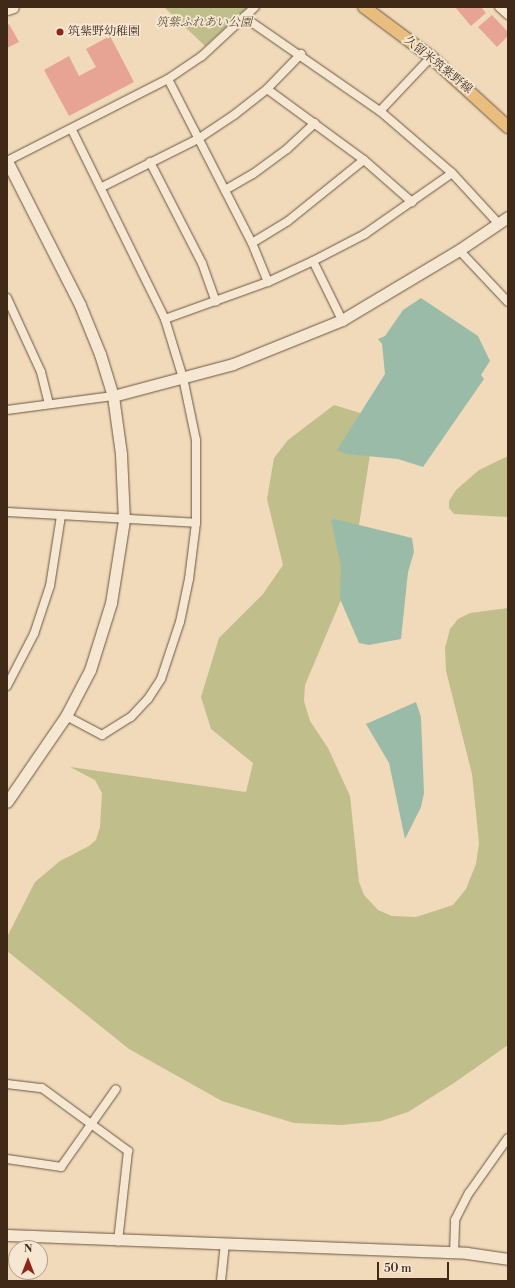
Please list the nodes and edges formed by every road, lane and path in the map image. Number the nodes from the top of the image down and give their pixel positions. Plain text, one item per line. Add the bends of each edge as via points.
1 (13, 7) edge
2 (255, 7) edge
3 (364, 7) edge
4 (499, 7) edge
5 (7, 9) edge
6 (508, 15) edge
7 (244, 17) junction
8 (301, 54) junction
9 (431, 57) junction
10 (168, 78) junction
11 (267, 89) junction
12 (380, 111) junction
13 (315, 123) junction
14 (508, 127) edge
15 (72, 130) junction
16 (198, 138) junction
17 (364, 160) junction
18 (7, 161) edge
19 (150, 162) junction
20 (452, 172) junction
21 (102, 187) junction
22 (225, 190) junction
23 (412, 202) junction
24 (508, 217) edge
25 (498, 223) junction
26 (252, 243) junction
27 (459, 250) junction
28 (313, 261) junction
29 (268, 282) junction
30 (7, 298) edge
31 (507, 298) edge
32 (216, 302) junction
33 (165, 319) junction
34 (342, 320) junction
35 (183, 378) junction
36 (113, 396) junction
37 (49, 404) junction
38 (7, 410) edge
39 (7, 512) edge
40 (61, 516) junction
41 (124, 520) junction
42 (196, 523) junction
43 (7, 686) edge
44 (66, 716) junction
45 (7, 802) edge
46 (7, 1084) edge
47 (116, 1089) dead end
48 (91, 1124) junction
49 (508, 1138) edge
50 (7, 1159) edge
51 (7, 1235) edge
52 (118, 1241) junction
53 (225, 1245) junction
54 (454, 1253) junction
55 (508, 1259) edge
56 (221, 1281) edge

1 - 5 street
2 - 7 street
3 - 9 main road, 久留米筑紫野線
4 - 6 street
7 - 8 street
7 - 10 street via 202,56
8 - 11 street
8 - 12 street
9 - 12 street
9 - 14 main road, 久留米筑紫野線
10 - 15 street
10 - 16 street
11 - 13 street
11 - 16 street
12 - 20 street
13 - 17 street
13 - 22 street via 287,149 253,174
15 - 18 street
15 - 21 street
16 - 19 street
16 - 22 street
17 - 23 street
17 - 26 street via 305,209
18 - 36 street via 80,305 100,354
19 - 21 street
19 - 32 street via 202,264
20 - 23 street
20 - 25 street
21 - 33 street
22 - 26 street
23 - 28 street via 365,234
24 - 25 street
25 - 27 street
26 - 29 street
27 - 31 street
27 - 34 street
28 - 29 street
28 - 34 street
29 - 32 street
30 - 37 street via 41,372
32 - 33 street
33 - 35 street
34 - 35 street via 233,364
35 - 36 street
35 - 42 street via 196,440
36 - 37 street
36 - 41 street via 121,454
37 - 38 street
39 - 40 street
40 - 41 street
40 - 43 street via 50,586 34,634
41 - 42 street
41 - 44 street via 118,567 102,637 90,670
42 - 44 street via 189,580 180,622 161,679 131,717 102,735
44 - 45 street
46 - 48 street via 42,1088
47 - 48 street
48 - 50 street via 61,1167
48 - 52 street via 128,1151
49 - 54 street via 469,1193 455,1220
51 - 52 street
52 - 53 street
53 - 54 street
53 - 56 street
54 - 55 street

